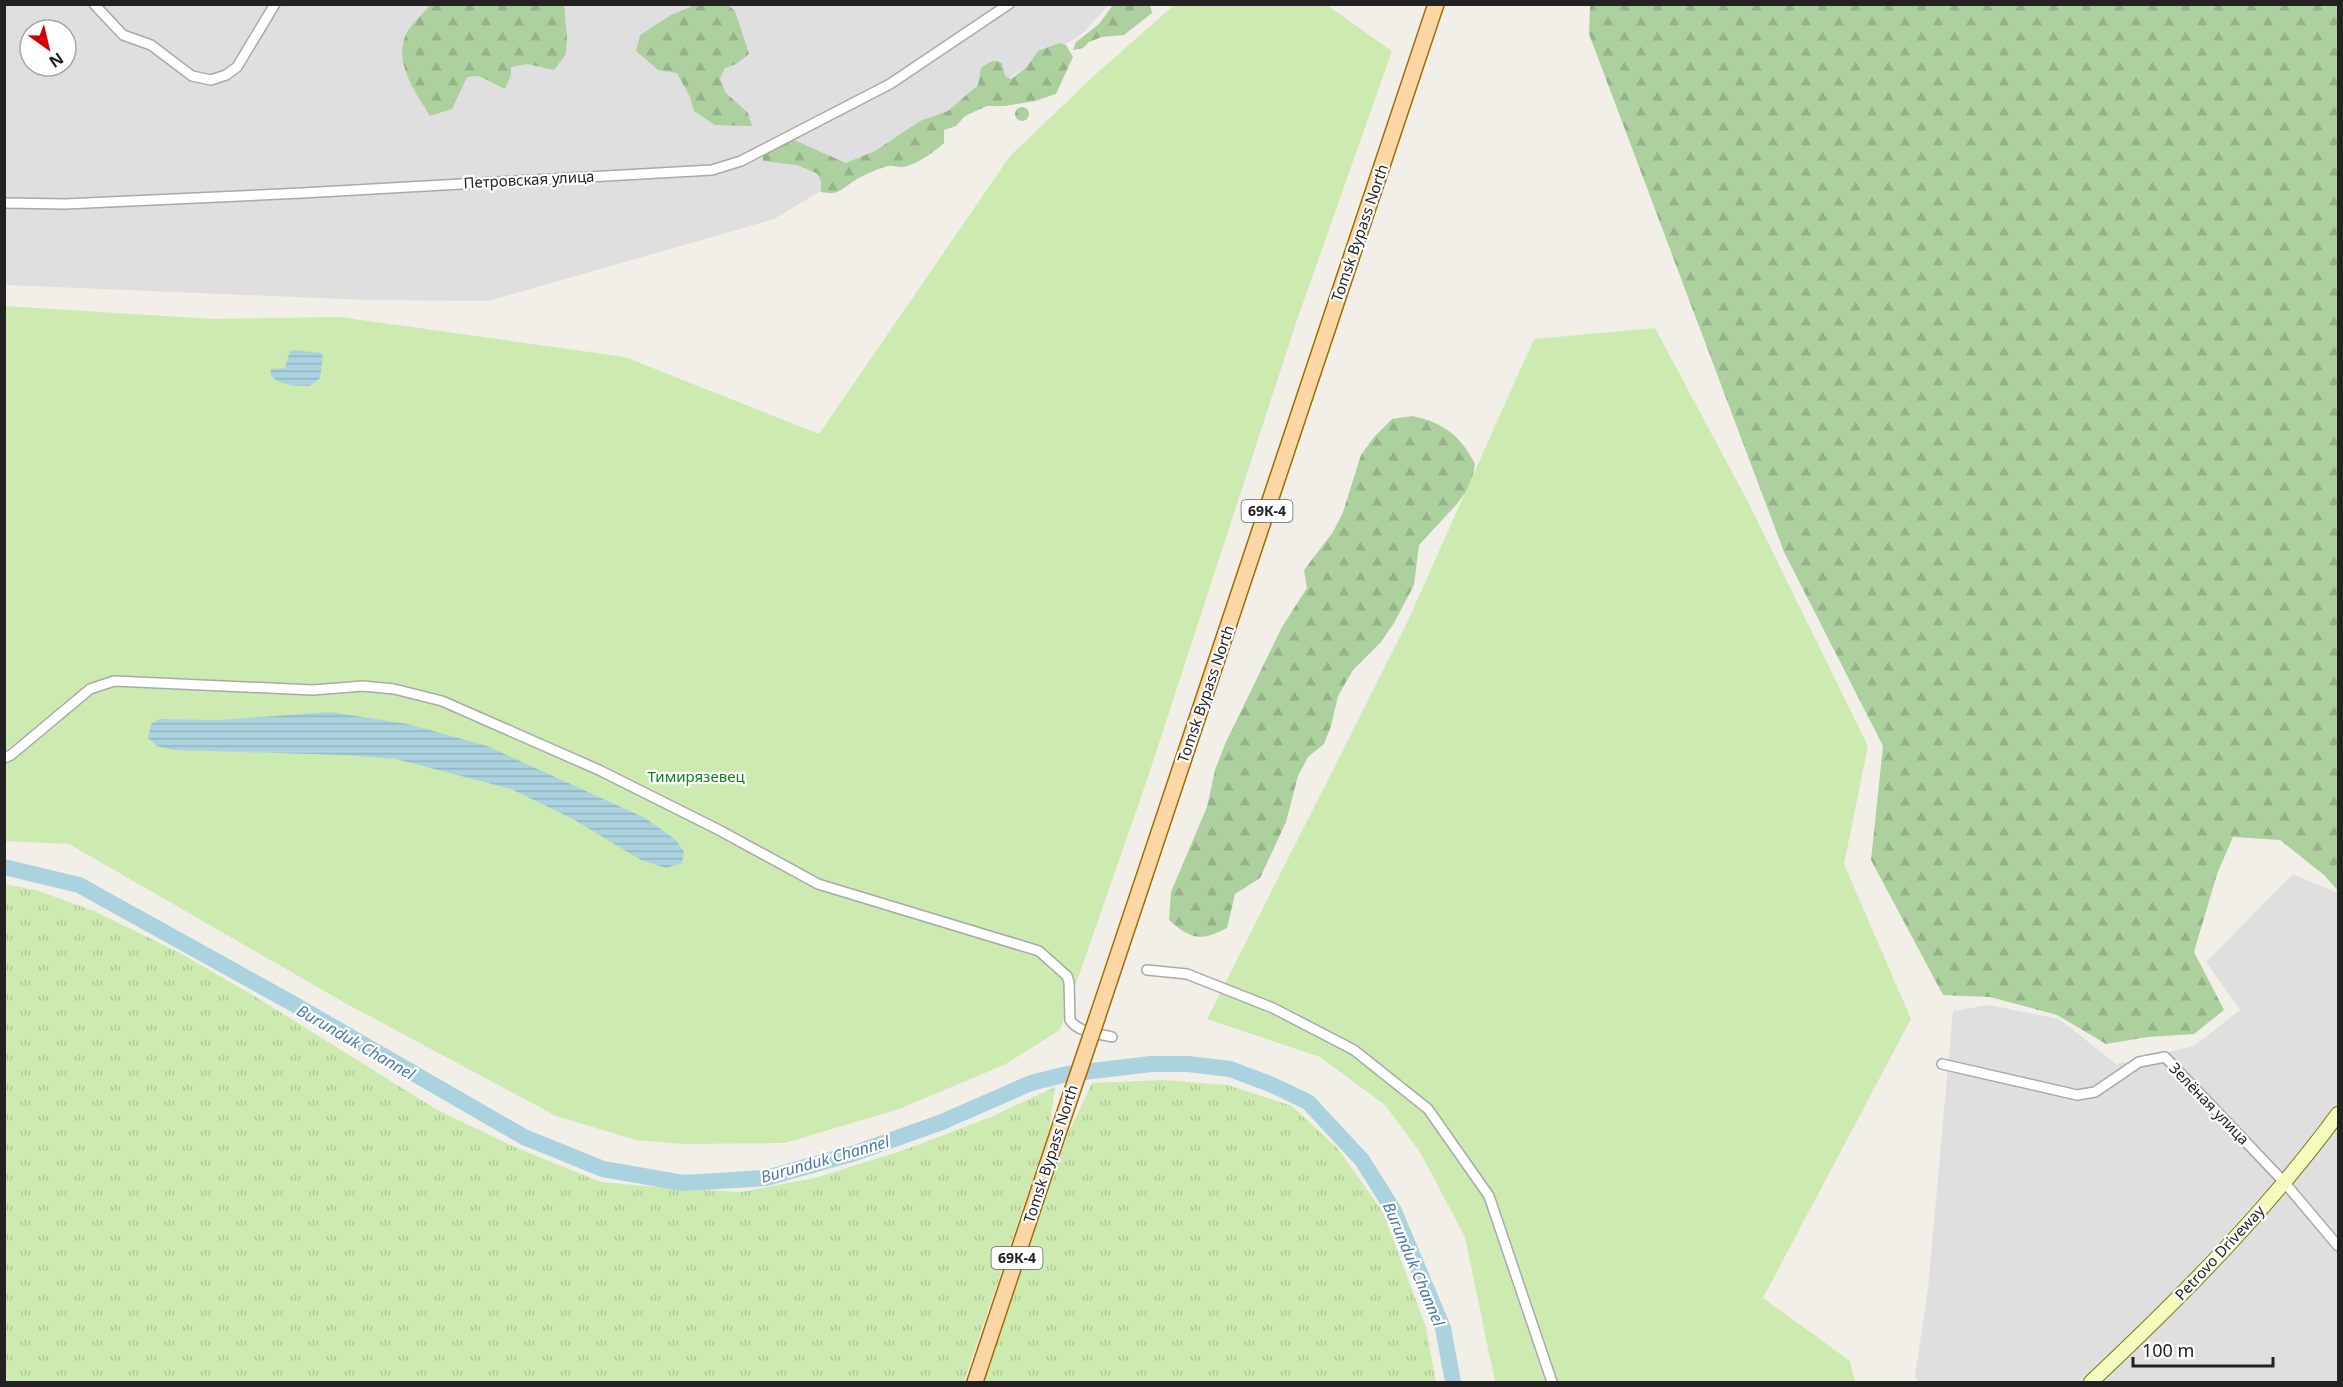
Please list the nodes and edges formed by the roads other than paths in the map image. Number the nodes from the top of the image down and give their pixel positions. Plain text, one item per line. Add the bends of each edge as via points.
1 (94, 4) edge
2 (275, 4) edge
3 (1009, 4) edge
4 (1437, 4) edge
5 (4, 203) edge
6 (4, 758) edge
7 (1147, 970) dead end
8 (1112, 1037) dead end
9 (1942, 1064) dead end
10 (2338, 1114) edge
11 (2284, 1182) junction
12 (2338, 1246) edge
13 (975, 1383) edge
14 (1552, 1383) edge
15 (2091, 1383) edge

1 - 2 street via 123,35 151,45 192,76 211,80 237,68
3 - 5 street, Петровская улица via 890,84 741,161 712,170 302,193 65,204
4 - 13 main road, Tomsk Bypass North / 69К-4, bridge
6 - 8 street via 90,689 114,681 313,690 363,686 442,701 599,770 818,884 1039,951 1070,982 1072,1024 1077,1029
7 - 14 street via 1187,974 1273,1008 1354,1050 1428,1109 1490,1196
9 - 11 street, Зелёная улица via 2077,1095 2095,1092 2139,1062 2165,1057
10 - 11 street, Petrovo Driveway
11 - 12 street, Зелёная улица
11 - 15 street, Petrovo Driveway via 2167,1309

